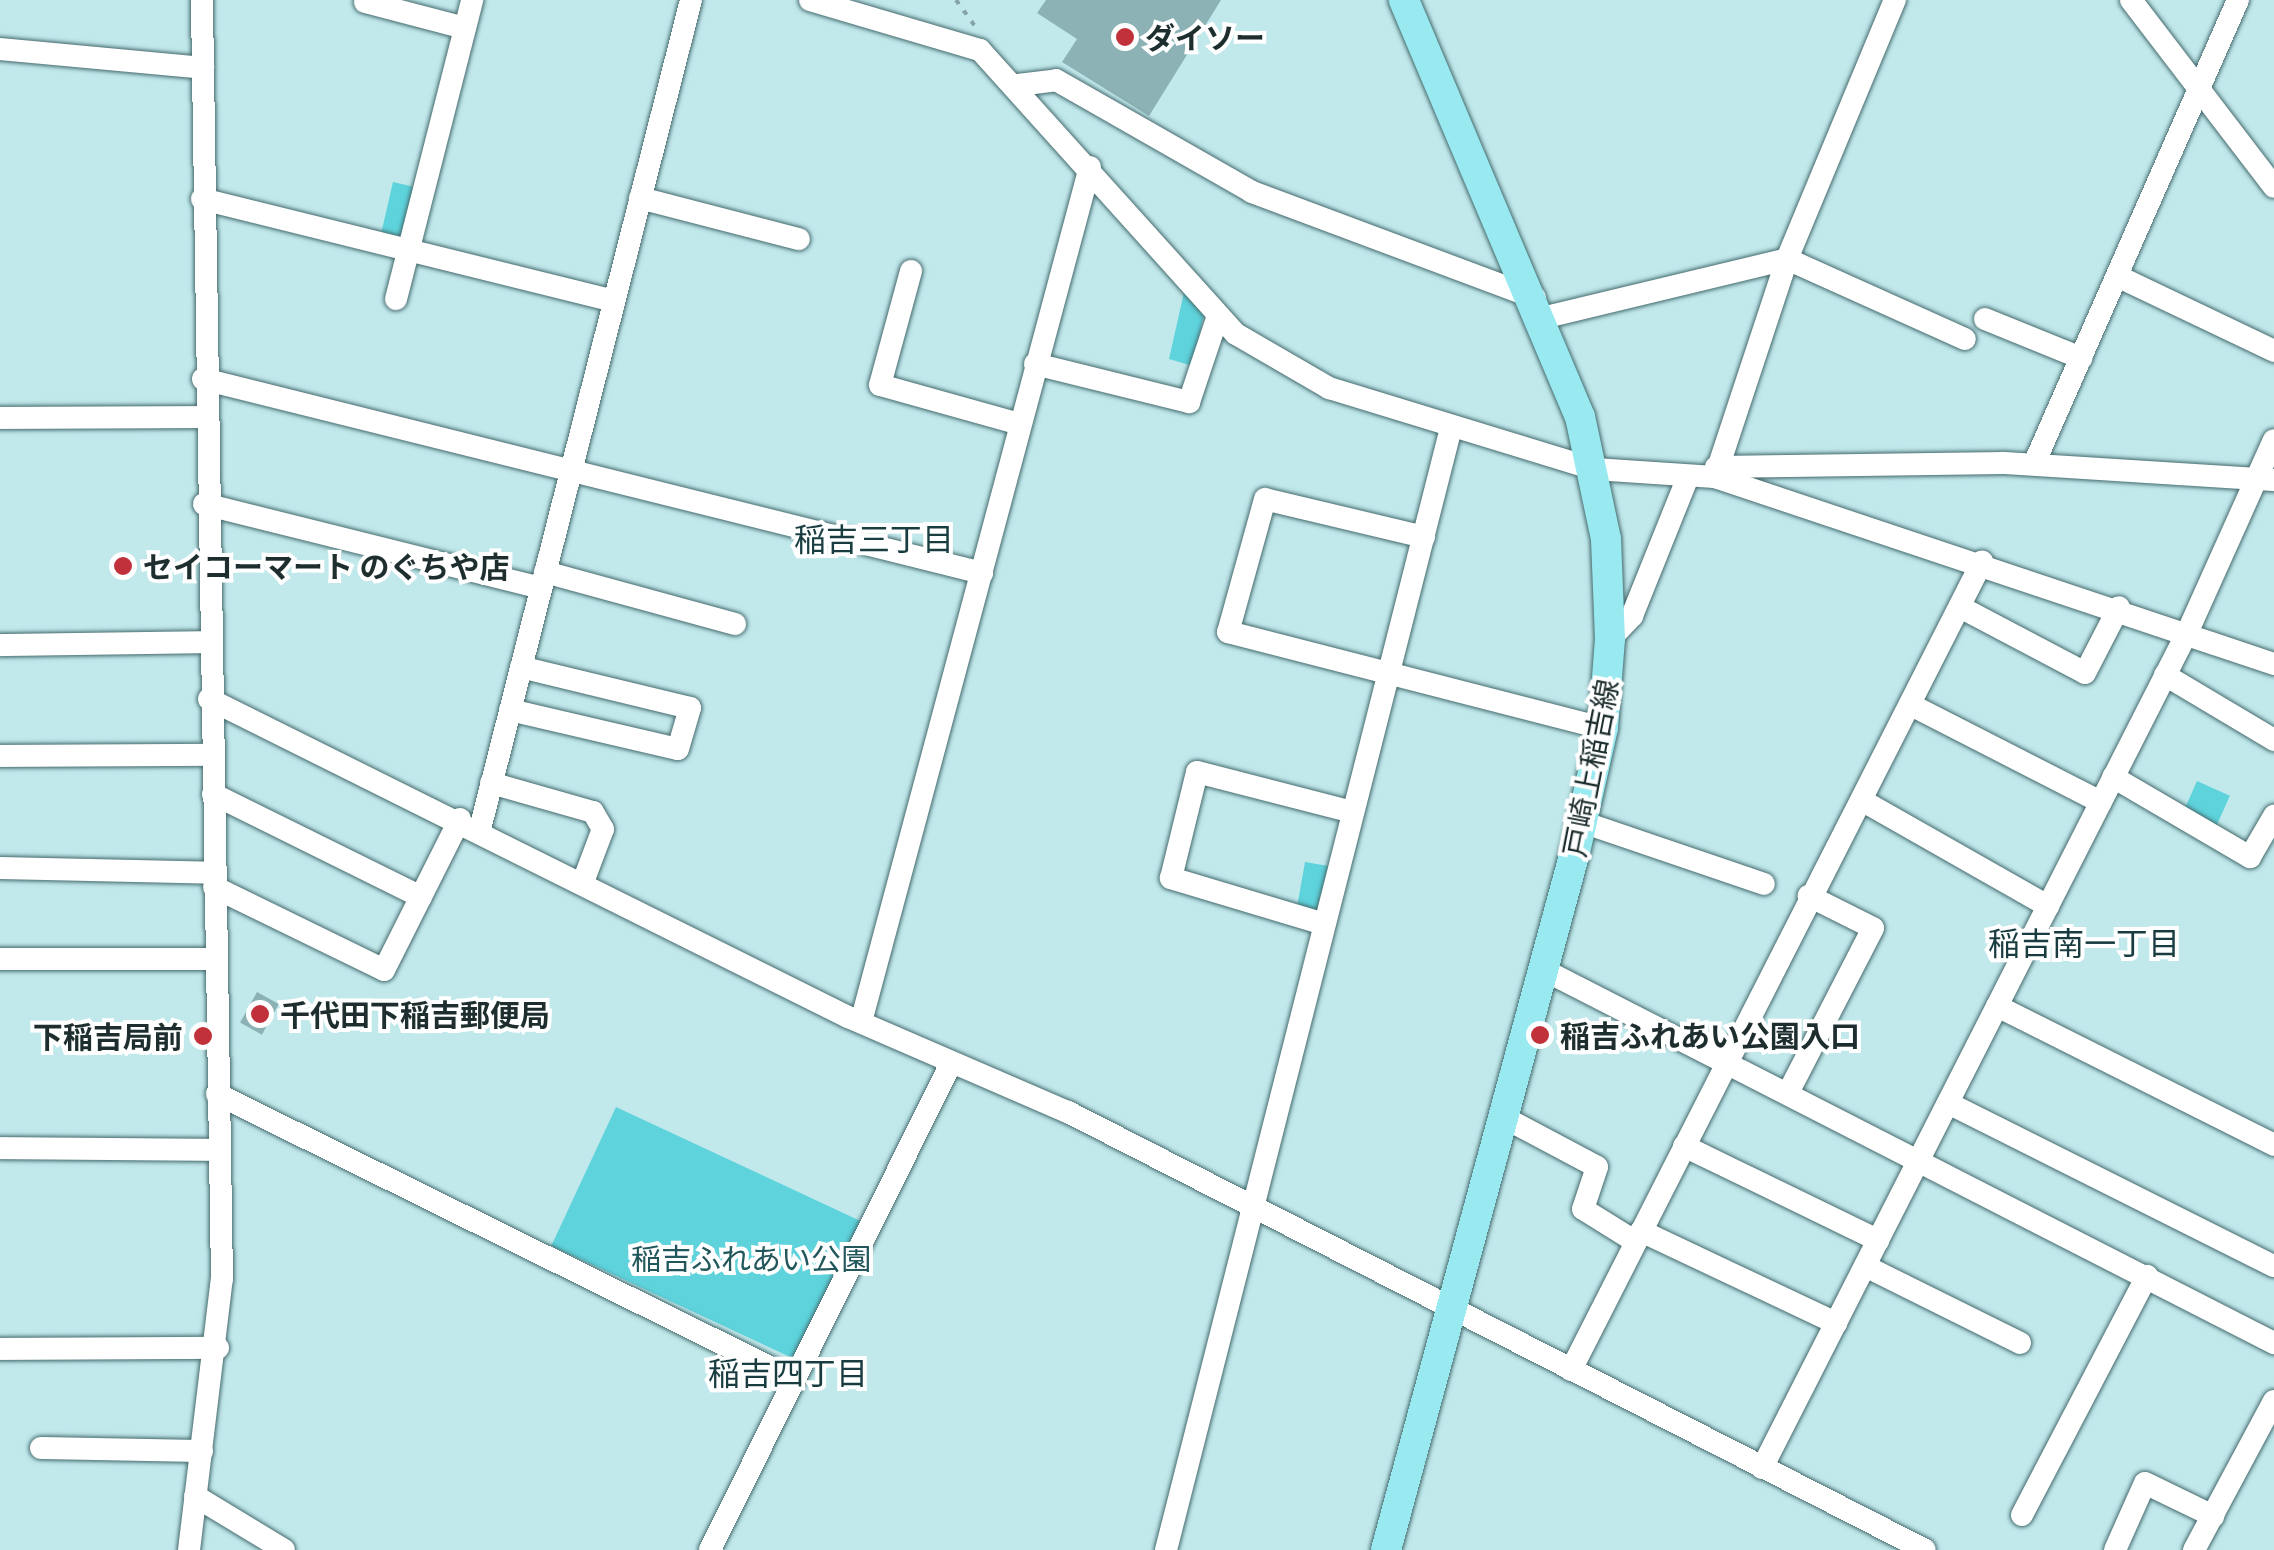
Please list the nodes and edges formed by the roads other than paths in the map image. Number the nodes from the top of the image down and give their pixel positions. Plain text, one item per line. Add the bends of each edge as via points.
1 (202, 0) edge
2 (472, 0) edge
3 (691, 0) edge
4 (810, 0) edge
5 (1404, 0) edge
6 (1895, 0) edge
7 (2131, 0) edge
8 (2238, 0) edge
9 (365, 2) edge
10 (465, 28) junction
11 (0, 50) edge
12 (203, 68) junction
13 (1018, 84) junction
14 (2199, 89) junction
15 (1090, 167) junction
16 (2274, 187) edge
17 (640, 198) junction
18 (202, 199) junction
19 (799, 239) dead end
20 (408, 252) junction
21 (1786, 259) junction
22 (911, 271) dead end
23 (2117, 276) junction
24 (396, 299) dead end
25 (614, 301) junction
26 (1539, 308) junction
27 (1218, 316) junction
28 (1985, 318) dead end
29 (1965, 339) dead end
30 (2274, 351) edge
31 (2081, 358) junction
32 (1035, 364) junction
33 (203, 379) junction
34 (203, 417) junction
35 (0, 418) edge
36 (1020, 424) junction
37 (1451, 428) junction
38 (2274, 440) edge
39 (2034, 464) junction
40 (1594, 470) junction
41 (1716, 472) junction
42 (570, 473) junction
43 (1688, 477) junction
44 (2265, 480) edge
45 (204, 504) junction
46 (1424, 537) junction
47 (1982, 562) junction
48 (982, 573) junction
49 (543, 580) junction
50 (2119, 607) junction
51 (1960, 608) junction
52 (734, 624) dead end
53 (2188, 631) junction
54 (1610, 639) junction
55 (206, 642) junction
56 (0, 645) edge
57 (2274, 664) edge
58 (521, 667) junction
59 (1389, 674) junction
60 (2166, 675) junction
61 (209, 699) junction
62 (1913, 706) junction
63 (510, 710) junction
64 (1603, 728) junction
65 (2274, 740) edge
66 (212, 755) junction
67 (0, 756) edge
68 (2114, 777) junction
69 (491, 783) junction
70 (213, 794) junction
71 (1863, 801) junction
72 (2101, 802) junction
73 (1353, 812) junction
74 (2274, 816) edge
75 (1582, 822) junction
76 (470, 824) junction
77 (0, 868) edge
78 (214, 880) junction
79 (583, 882) junction
80 (1764, 884) dead end
81 (1808, 896) junction
82 (420, 897) junction
83 (2048, 906) junction
84 (1324, 924) junction
85 (216, 958) junction
86 (0, 959) edge
87 (1544, 970) junction
88 (1997, 1006) junction
89 (861, 1022) junction
90 (1727, 1060) junction
91 (950, 1065) junction
92 (1789, 1091) junction
93 (217, 1094) junction
94 (1948, 1104) junction
95 (1505, 1118) junction
96 (2274, 1145) edge
97 (1684, 1146) junction
98 (0, 1148) edge
99 (219, 1150) junction
100 (1920, 1157) junction
101 (1255, 1208) junction
102 (1638, 1236) junction
103 (1878, 1240) junction
104 (1864, 1266) junction
105 (2274, 1266) edge
106 (2148, 1276) junction
107 (1452, 1310) junction
108 (1836, 1323) junction
109 (2020, 1343) dead end
110 (2274, 1343) edge
111 (218, 1348) junction
112 (0, 1349) edge
113 (1572, 1370) junction
114 (792, 1378) junction
115 (2274, 1400) edge
116 (41, 1448) dead end
117 (202, 1451) junction
118 (1762, 1468) junction
119 (195, 1496) junction
120 (2022, 1515) dead end
121 (2213, 1516) junction
122 (189, 1550) edge
123 (284, 1550) edge
124 (710, 1550) edge
125 (1166, 1550) edge
126 (1386, 1550) edge
127 (1925, 1550) edge
128 (2115, 1550) edge
129 (2194, 1550) edge

1 - 12 street
2 - 10 street
3 - 17 street
4 - 13 street via 980,50
5 - 26 main road, 戸崎上稲吉線
6 - 21 street
7 - 14 street
8 - 14 street
9 - 10 street
10 - 20 street
11 - 12 street
12 - 18 street
13 - 15 street
13 - 26 street via 1056,80 1252,192
14 - 16 street
14 - 23 street
15 - 27 street
15 - 32 street
17 - 19 street
17 - 25 street
18 - 20 street
18 - 33 street
20 - 24 street
20 - 25 street
21 - 26 street
21 - 29 street
21 - 41 street
22 - 36 street via 880,385
23 - 30 street
23 - 31 street
25 - 42 street
26 - 40 main road, 戸崎上稲吉線
27 - 32 street via 1190,402
27 - 37 street via 1328,388
28 - 31 street
31 - 39 street
32 - 36 street
33 - 34 street
33 - 42 street
34 - 35 street
34 - 45 street
36 - 48 street
37 - 40 street
37 - 46 street
38 - 44 street
39 - 41 street
39 - 44 street
40 - 43 street
40 - 54 main road, 戸崎上稲吉線
41 - 43 street
41 - 47 street
42 - 48 street
42 - 49 street
43 - 54 street via 1632,616
44 - 53 street
45 - 49 street
45 - 55 street
46 - 59 street
46 - 59 street via 1265,499 1228,632
47 - 50 street
47 - 51 street
48 - 89 street
49 - 52 street
49 - 58 street
50 - 51 street via 2086,673
50 - 53 street
51 - 62 street
53 - 57 street
53 - 60 street
54 - 64 main road, 戸崎上稲吉線
55 - 56 street
55 - 61 street
58 - 63 street
58 - 63 street via 690,708 678,749
59 - 64 street
59 - 73 street
60 - 65 street
60 - 68 street
61 - 66 street
61 - 76 street
62 - 71 street
62 - 72 street
63 - 69 street
64 - 75 main road, 戸崎上稲吉線
66 - 67 street
66 - 70 street
68 - 72 street
68 - 74 street via 2250,857
69 - 76 street
69 - 79 street via 593,812 604,829
70 - 78 street
70 - 82 street
71 - 81 street
71 - 83 street
72 - 83 street
73 - 84 street
73 - 84 street via 1196,772 1171,878
75 - 80 street
75 - 87 main road, 戸崎上稲吉線
76 - 79 street
76 - 82 street
77 - 78 street
78 - 82 street via 384,970
78 - 85 street
79 - 89 street
81 - 90 street
81 - 92 street via 1873,928
83 - 88 street
84 - 101 street
85 - 86 street
85 - 93 street
87 - 90 street
87 - 95 main road, 戸崎上稲吉線
88 - 94 street
88 - 96 street
89 - 91 street
90 - 92 street
90 - 97 street
91 - 101 street via 1068,1112
91 - 114 street
92 - 100 street
93 - 99 street
93 - 114 street
94 - 100 street
94 - 105 street
95 - 102 street via 1597,1167 1583,1208
95 - 107 main road, 戸崎上稲吉線
97 - 102 street
97 - 103 street
98 - 99 street
99 - 111 street
100 - 103 street
100 - 106 street
101 - 107 street
101 - 125 street
102 - 108 street
102 - 113 street
103 - 104 street
104 - 108 street
104 - 109 street
106 - 110 street
106 - 120 street
107 - 113 street
107 - 126 main road, 戸崎上稲吉線
108 - 118 street
111 - 112 street
111 - 117 street
113 - 118 street
114 - 124 street
115 - 121 street
116 - 117 street
117 - 119 street
118 - 127 street
119 - 122 street
119 - 123 street
121 - 128 street via 2145,1483
121 - 129 street

